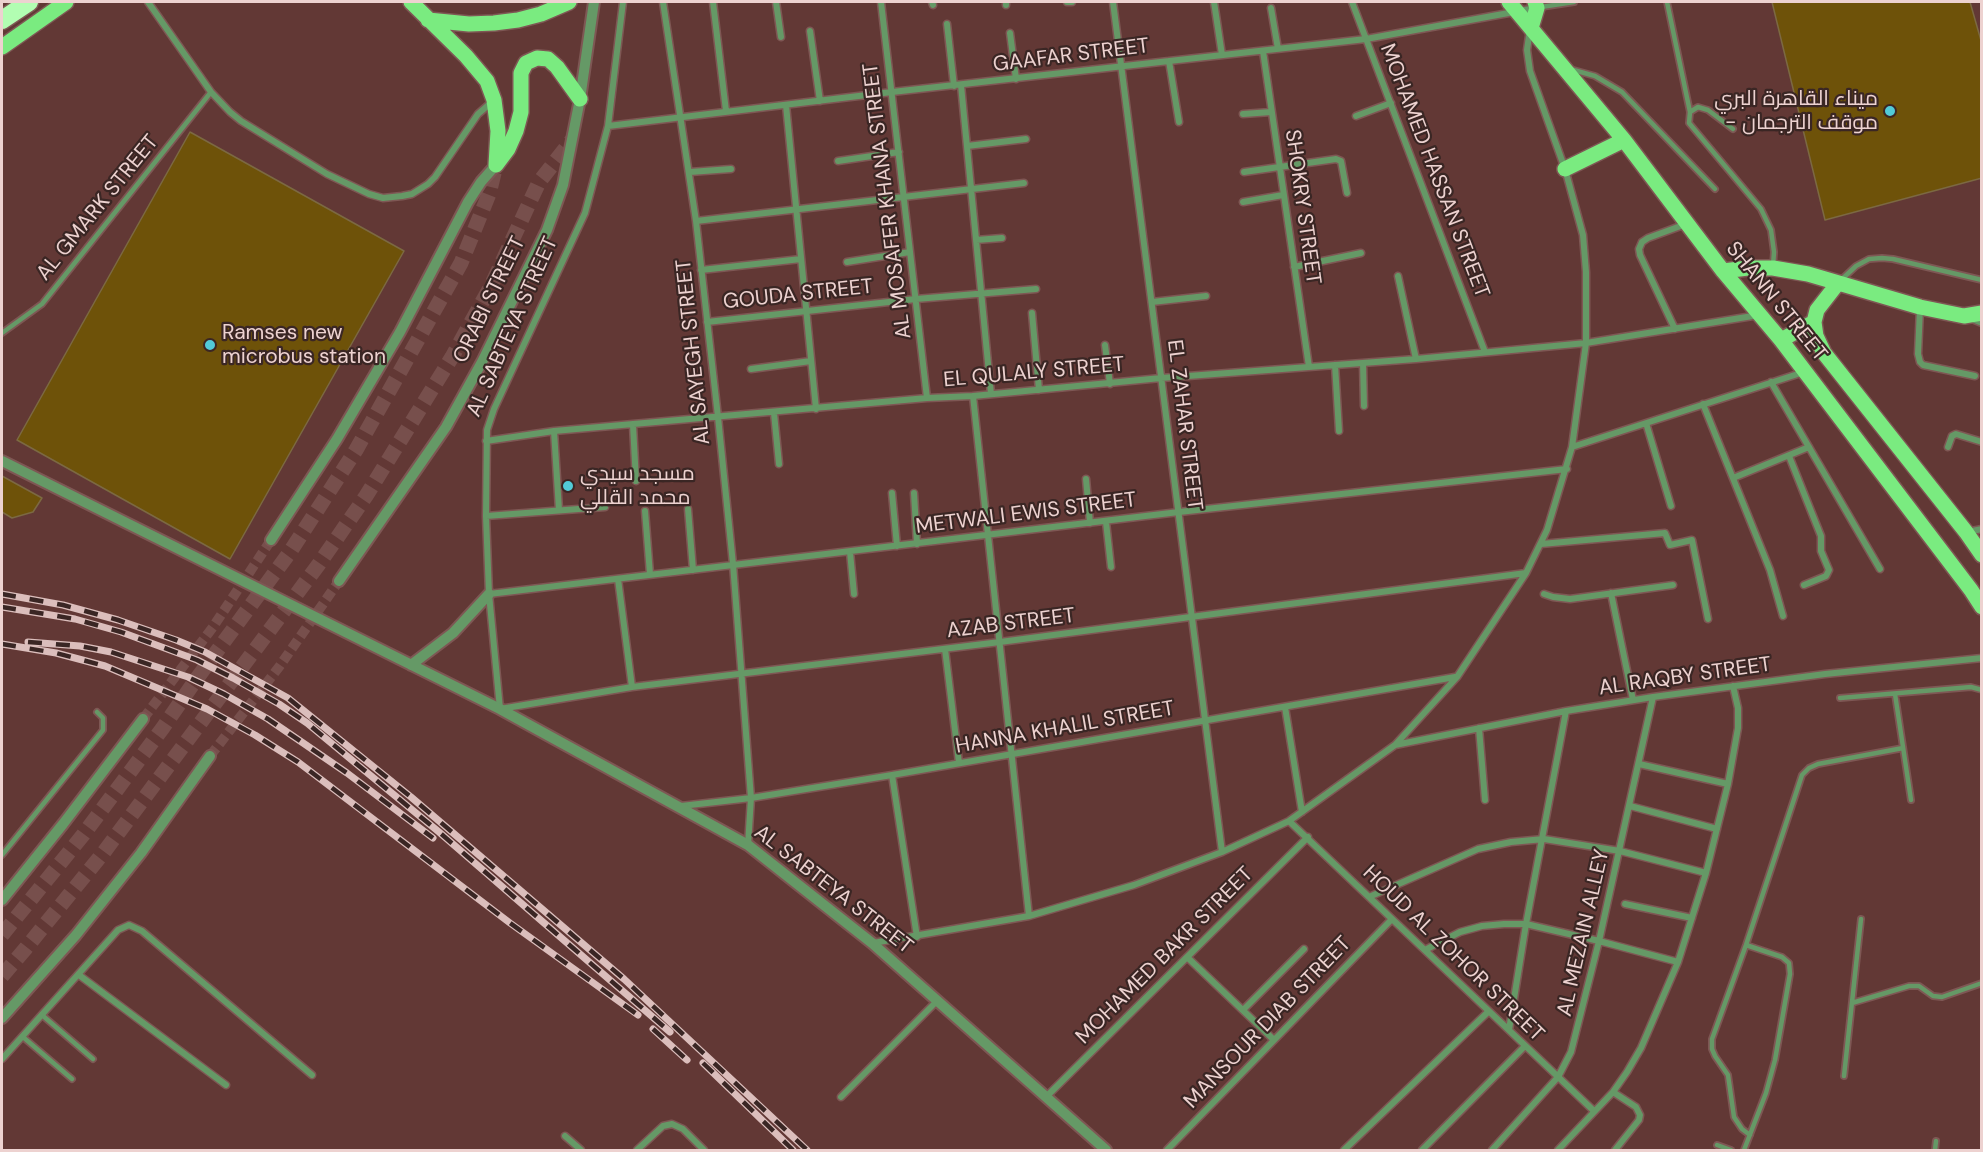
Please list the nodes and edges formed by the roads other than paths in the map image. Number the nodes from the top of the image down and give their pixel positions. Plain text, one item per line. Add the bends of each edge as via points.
1 (29, 2) edge
2 (66, 2) edge
3 (148, 2) edge
4 (411, 2) edge
5 (569, 2) edge
6 (594, 2) edge
7 (623, 2) edge
8 (663, 2) edge
9 (713, 2) edge
10 (776, 2) edge
11 (881, 2) edge
12 (1067, 2) edge
13 (1072, 2) edge
14 (1113, 2) edge
15 (1215, 2) edge
16 (1352, 2) edge
17 (1574, 2) edge
18 (1667, 2) edge
19 (1536, 5) edge
20 (1513, 7) edge
21 (1271, 8) dead end
22 (2, 20) edge
23 (428, 20) junction
24 (947, 24) dead end
25 (1531, 28) junction
26 (810, 31) dead end
27 (1010, 33) dead end
28 (781, 37) dead end
29 (1366, 39) junction
30 (2, 47) edge
31 (1278, 49) junction
32 (1263, 51) junction
33 (1222, 55) junction
34 (1169, 62) junction
35 (1122, 66) junction
36 (1565, 68) junction
37 (1016, 79) junction
38 (961, 85) junction
39 (954, 86) junction
40 (211, 92) junction
41 (892, 92) junction
42 (580, 99) junction
43 (494, 100) junction
44 (820, 101) junction
45 (1390, 103) junction
46 (786, 105) junction
47 (726, 111) junction
48 (1271, 112) junction
49 (1690, 112) junction
50 (1242, 114) dead end
51 (1356, 116) dead end
52 (682, 117) junction
53 (1179, 122) dead end
54 (608, 126) junction
55 (1733, 129) dead end
56 (1026, 140) dead end
57 (1624, 140) junction
58 (967, 146) junction
59 (898, 152) junction
60 (838, 161) dead end
61 (496, 165) junction
62 (1280, 167) junction
63 (731, 169) dead end
64 (1565, 169) junction
65 (690, 172) junction
66 (1244, 172) dead end
67 (1024, 183) dead end
68 (1715, 189) dead end
69 (971, 190) junction
70 (1347, 193) dead end
71 (1283, 195) junction
72 (904, 197) junction
73 (1243, 202) dead end
74 (797, 209) junction
75 (696, 221) junction
76 (1687, 223) junction
77 (1002, 238) dead end
78 (976, 240) junction
79 (910, 252) junction
80 (1361, 253) dead end
81 (801, 259) junction
82 (847, 262) dead end
83 (1294, 267) junction
84 (1773, 268) junction
85 (701, 270) junction
86 (1723, 271) junction
87 (1398, 276) dead end
88 (1982, 280) edge
89 (1838, 283) junction
90 (1036, 289) dead end
91 (981, 294) junction
92 (1206, 296) dead end
93 (916, 299) junction
94 (1152, 302) junction
95 (1920, 307) junction
96 (807, 311) junction
97 (1032, 313) dead end
98 (1982, 313) edge
99 (1760, 315) junction
100 (1964, 316) junction
101 (707, 322) junction
102 (1814, 322) junction
103 (1982, 323) edge
104 (1675, 329) junction
105 (2, 333) edge
106 (1781, 340) junction
107 (1586, 343) junction
108 (1106, 345) dead end
109 (1485, 352) junction
110 (1416, 359) junction
111 (811, 361) junction
112 (1363, 363) junction
113 (1335, 365) junction
114 (1309, 367) junction
115 (751, 369) dead end
116 (1805, 371) junction
117 (1975, 376) dead end
118 (1161, 378) junction
119 (1771, 382) junction
120 (1110, 384) junction
121 (1039, 390) junction
122 (991, 394) junction
123 (973, 396) junction
124 (927, 398) junction
125 (1702, 404) junction
126 (1364, 406) dead end
127 (816, 409) junction
128 (774, 412) junction
129 (718, 417) junction
130 (1646, 423) junction
131 (633, 425) junction
132 (554, 431) junction
133 (1339, 431) dead end
134 (486, 441) junction
135 (1982, 442) edge
136 (1572, 447) junction
137 (1809, 447) junction
138 (1948, 447) dead end
139 (1789, 456) junction
140 (2, 461) edge
141 (779, 464) dead end
142 (1567, 468) junction
143 (1733, 478) junction
144 (1086, 479) dead end
145 (636, 481) dead end
146 (892, 493) dead end
147 (914, 493) dead end
148 (1671, 506) dead end
149 (605, 507) dead end
150 (688, 509) dead end
151 (560, 510) junction
152 (645, 511) dead end
153 (1179, 512) junction
154 (486, 516) junction
155 (1106, 522) junction
156 (1090, 524) junction
157 (1982, 529) edge
158 (1966, 532) junction
159 (988, 536) junction
160 (271, 540) tunnel mouth
161 (917, 544) junction
162 (1541, 544) junction
163 (897, 546) junction
164 (850, 552) junction
165 (1982, 555) edge
166 (733, 564) junction
167 (1111, 567) dead end
168 (1880, 569) dead end
169 (693, 570) junction
170 (1526, 573) junction
171 (650, 574) junction
172 (618, 579) junction
173 (339, 581) tunnel mouth
174 (1673, 585) dead end
175 (1804, 585) dead end
176 (1611, 593) junction
177 (489, 594) junction
178 (854, 594) dead end
179 (1544, 594) dead end
180 (1982, 607) edge
181 (1192, 616) junction
182 (1783, 616) dead end
183 (1708, 620) dead end
184 (1000, 642) junction
185 (945, 649) junction
186 (1982, 658) edge
187 (411, 665) junction
188 (742, 673) junction
189 (1457, 677) junction
190 (1733, 686) junction
191 (632, 687) junction
192 (1982, 690) edge
193 (1895, 694) junction
194 (1653, 697) junction
195 (1840, 698) dead end
196 (1633, 700) junction
197 (1285, 707) junction
198 (500, 709) junction
199 (1566, 711) junction
200 (97, 712) dead end
201 (143, 719) tunnel mouth
202 (1205, 719) junction
203 (1479, 728) junction
204 (1395, 745) junction
205 (1903, 748) junction
206 (1011, 754) junction
207 (210, 756) tunnel mouth
208 (959, 763) junction
209 (1639, 764) junction
210 (892, 775) junction
211 (1728, 784) junction
212 (751, 798) junction
213 (1485, 800) dead end
214 (1911, 800) dead end
215 (1630, 806) junction
216 (678, 807) junction
217 (1302, 812) junction
218 (1289, 821) junction
219 (1717, 829) junction
220 (1308, 837) junction
221 (1544, 839) junction
222 (748, 845) junction
223 (1620, 851) junction
224 (1222, 852) junction
225 (2, 855) edge
226 (1706, 873) junction
227 (1369, 897) junction
228 (2, 900) edge
229 (1625, 904) dead end
230 (1029, 916) junction
231 (1692, 918) junction
232 (1392, 919) junction
233 (1861, 919) dead end
234 (1526, 924) junction
235 (918, 937) junction
236 (1599, 940) junction
237 (872, 944) junction
238 (1746, 945) junction
239 (1304, 949) dead end
240 (1425, 950) junction
241 (1187, 957) junction
242 (1678, 962) junction
243 (79, 975) junction
244 (1982, 983) edge
245 (937, 1001) junction
246 (1852, 1003) junction
247 (1243, 1010) junction
248 (1489, 1011) junction
249 (42, 1015) junction
250 (2, 1018) edge
251 (1509, 1030) junction
252 (23, 1037) junction
253 (1274, 1040) junction
254 (1525, 1046) junction
255 (2, 1059) edge
256 (93, 1059) dead end
257 (312, 1075) dead end
258 (1844, 1076) dead end
259 (1558, 1077) junction
260 (72, 1079) dead end
261 (226, 1085) dead end
262 (1613, 1092) junction
263 (841, 1097) dead end
264 (1046, 1097) junction
265 (1594, 1111) junction
266 (1750, 1135) junction
267 (565, 1136) dead end
268 (1936, 1141) dead end
269 (1717, 1145) dead end
270 (581, 1150) edge
271 (637, 1150) edge
272 (704, 1150) edge
273 (1106, 1150) edge
274 (1167, 1150) edge
275 (1344, 1150) edge
276 (1422, 1150) edge
277 (1492, 1150) edge
278 (1558, 1150) edge
279 (1615, 1150) edge
280 (1731, 1150) edge
281 (1744, 1150) edge
282 (1935, 1150) edge

1 - 22 highway
2 - 30 main road
3 - 40 street
4 - 23 main road
5 - 23 main road via 541,14 502,22
6 - 42 street, ORABI STREET
7 - 54 street, AL SABTEYA STREET
8 - 52 street, AL SAYEGH STREET
9 - 47 street
10 - 28 street
11 - 41 street, AL MOSAFER KHANA STREET
12 - 13 street
14 - 35 street, EL ZAHAR STREET
15 - 33 street
16 - 29 street, MOHAMED HASSAN STREET
17 - 19 lane
18 - 49 lane
19 - 20 street, GAAFAR STREET
19 - 25 main road
20 - 25 main road, SHANN STREET
20 - 29 street, GAAFAR STREET
21 - 31 street
23 - 43 main road via 487,81
24 - 39 street
25 - 36 main road, SHANN STREET
25 - 64 street via 1527,50 1530,70
26 - 44 street
27 - 37 street
29 - 31 street, GAAFAR STREET
29 - 45 street, MOHAMED HASSAN STREET
31 - 32 street, GAAFAR STREET
32 - 33 street, GAAFAR STREET
32 - 48 street, SHOKRY STREET
33 - 34 street, GAAFAR STREET
34 - 35 street, GAAFAR STREET
34 - 53 street
35 - 37 street, GAAFAR STREET
35 - 94 street, EL ZAHAR STREET
36 - 57 main road, SHANN STREET
36 - 68 lane via 1595,76 1622,92
37 - 38 street, GAAFAR STREET
38 - 39 street, GAAFAR STREET
38 - 58 street
39 - 41 street, GAAFAR STREET
40 - 43 street via 241,122 354,188 383,198 411,194 428,184 471,122
40 - 105 lane, AL GMARK STREET via 47,298
41 - 44 street, GAAFAR STREET
41 - 59 street, AL MOSAFER KHANA STREET
42 - 61 main road via 548,59 526,63 521,74 521,112 516,131
42 - 173 street, ORABI STREET via 563,185 547,230 482,362 446,427
43 - 61 main road via 498,131
44 - 46 street, GAAFAR STREET
45 - 51 street
45 - 109 street, MOHAMED HASSAN STREET
46 - 47 street, GAAFAR STREET
46 - 74 street
47 - 52 street, GAAFAR STREET
48 - 50 street
48 - 62 street, SHOKRY STREET
49 - 55 lane via 1698,107 1708,110
49 - 84 lane via 1689,123 1761,209 1771,230
52 - 54 street, GAAFAR STREET
52 - 65 street, AL SAYEGH STREET
54 - 134 street, AL SABTEYA STREET via 585,213 494,409
56 - 58 street
57 - 64 main road
57 - 76 main road, SHANN STREET
58 - 69 street
59 - 60 street
59 - 72 street, AL MOSAFER KHANA STREET
61 - 160 street via 480,182 400,332
62 - 66 street
62 - 70 street via 1338,160
62 - 71 street, SHOKRY STREET
63 - 65 street
64 - 107 street via 1584,244
65 - 75 street, AL SAYEGH STREET
67 - 69 street
69 - 72 street
69 - 78 street
71 - 73 street
71 - 83 street, SHOKRY STREET
72 - 74 street
72 - 79 street, AL MOSAFER KHANA STREET
74 - 75 street
74 - 81 street
75 - 85 street, AL SAYEGH STREET
76 - 86 main road, SHANN STREET
76 - 104 street via 1648,238 1639,249
77 - 78 street
78 - 91 street
79 - 82 street
79 - 93 street, AL MOSAFER KHANA STREET
80 - 83 street
81 - 85 street
81 - 96 street
83 - 114 street, SHOKRY STREET
84 - 86 main road
84 - 89 main road
85 - 101 street, AL SAYEGH STREET
86 - 99 main road, SHANN STREET
87 - 110 street
88 - 89 lane via 1882,258 1856,266
89 - 95 main road
89 - 102 main road, SHANN STREET via 1817,310
90 - 91 street, GOUDA STREET
91 - 93 street, GOUDA STREET
91 - 122 street
92 - 94 street
93 - 96 street, GOUDA STREET
93 - 124 street, AL MOSAFER KHANA STREET
94 - 118 street, EL ZAHAR STREET
95 - 100 main road
95 - 117 street via 1920,362
96 - 101 street, GOUDA STREET
96 - 111 street
97 - 121 street
98 - 100 main road
99 - 104 street, EL QULALY STREET
99 - 106 main road, SHANN STREET
100 - 103 street
101 - 129 street, AL SAYEGH STREET
102 - 106 main road
102 - 158 main road, SHANN STREET via 1824,353
104 - 107 street, EL QULALY STREET
106 - 116 main road, SHANN STREET
107 - 109 street, EL QULALY STREET
107 - 136 street
108 - 120 street
109 - 110 street, EL QULALY STREET
110 - 112 street, EL QULALY STREET
111 - 115 street
111 - 127 street
112 - 113 street, EL QULALY STREET
112 - 126 street
113 - 114 street, EL QULALY STREET
113 - 133 street
114 - 118 street, EL QULALY STREET
116 - 119 street
116 - 180 main road, SHANN STREET
118 - 120 street, EL QULALY STREET
118 - 153 street, EL ZAHAR STREET
119 - 125 street
119 - 137 street
120 - 121 street, EL QULALY STREET
121 - 122 street, EL QULALY STREET
122 - 123 street, EL QULALY STREET
123 - 124 street, EL QULALY STREET
123 - 159 street
124 - 127 street, EL QULALY STREET
125 - 130 street
125 - 143 street
127 - 128 street, EL QULALY STREET
128 - 129 street, EL QULALY STREET
128 - 141 street
129 - 131 street, EL QULALY STREET
129 - 166 street, AL SAYEGH STREET
130 - 136 street
130 - 148 street
131 - 132 street, EL QULALY STREET
131 - 145 street
132 - 134 street, EL QULALY STREET
132 - 151 street
134 - 154 street, AL SABTEYA STREET
135 - 138 street via 1956,434
136 - 142 street
137 - 139 street
137 - 168 street
139 - 143 street
139 - 175 street via 1821,536 1821,551 1830,570 1826,576
140 - 187 street, AL SABTEYA STREET
142 - 153 street, METWALI EWIS STREET
142 - 162 street
143 - 182 street via 1770,570
144 - 156 street
146 - 163 street
147 - 161 street
149 - 151 street
150 - 169 street
151 - 154 street
152 - 171 street
153 - 155 street, METWALI EWIS STREET
153 - 181 street, EL ZAHAR STREET
154 - 177 street, AL SABTEYA STREET
155 - 156 street, METWALI EWIS STREET
155 - 167 street
156 - 159 street, METWALI EWIS STREET
157 - 158 street
158 - 165 main road, SHANN STREET
159 - 161 street, METWALI EWIS STREET
159 - 184 street
161 - 163 street, METWALI EWIS STREET
162 - 170 street
162 - 183 street via 1665,533 1670,545 1692,540
163 - 164 street, METWALI EWIS STREET
164 - 166 street, METWALI EWIS STREET
164 - 178 street
166 - 169 street, METWALI EWIS STREET
166 - 188 street, AL SAYEGH STREET
169 - 171 street, METWALI EWIS STREET
170 - 181 street, AZAB STREET
170 - 189 street
171 - 172 street, METWALI EWIS STREET
172 - 177 street, METWALI EWIS STREET
172 - 191 street
174 - 176 street
176 - 179 street via 1570,599
176 - 196 street
177 - 187 street via 453,633
177 - 198 street, AL SABTEYA STREET
181 - 184 street, AZAB STREET
181 - 202 street, EL ZAHAR STREET
184 - 185 street, AZAB STREET
184 - 206 street
185 - 188 street, AZAB STREET
185 - 208 street
186 - 190 street, AL RAQBY STREET
187 - 198 street, AL SABTEYA STREET
188 - 191 street, AZAB STREET
188 - 212 street, AL SAYEGH STREET
189 - 197 street, HANNA KHALIL STREET
189 - 204 street
190 - 194 street, AL RAQBY STREET
190 - 211 street via 1738,728
191 - 198 street, AZAB STREET
192 - 193 lane via 1971,687
193 - 195 lane
193 - 205 lane
194 - 196 street, AL RAQBY STREET
194 - 209 street, AL MEZAIN ALLEY
196 - 199 street, AL RAQBY STREET
197 - 202 street, HANNA KHALIL STREET
197 - 217 street
198 - 216 street, AL SABTEYA STREET
199 - 203 street, AL RAQBY STREET
199 - 221 street
200 - 225 lane via 103,718 103,730
201 - 228 street
202 - 206 street, HANNA KHALIL STREET
202 - 224 street, EL ZAHAR STREET
203 - 204 street, AL RAQBY STREET
203 - 213 street
204 - 217 street
205 - 214 lane
205 - 238 lane via 1818,764 1802,775
206 - 208 street, HANNA KHALIL STREET
206 - 230 street
207 - 250 street via 134,862
208 - 210 street, HANNA KHALIL STREET
209 - 211 street
209 - 215 street, AL MEZAIN ALLEY
210 - 212 street, HANNA KHALIL STREET
210 - 235 street
211 - 219 street
212 - 216 street, HANNA KHALIL STREET
212 - 222 street, AL SAYEGH STREET
215 - 219 street
215 - 223 street, AL MEZAIN ALLEY
216 - 222 street, AL SABTEYA STREET
217 - 218 street
218 - 220 street, HOUD AL ZOHOR STREET
218 - 224 street
219 - 226 street
220 - 227 street, HOUD AL ZOHOR STREET
220 - 241 street, MOHAMED BAKR STREET
221 - 223 street
221 - 227 street via 1478,849
221 - 234 street
222 - 237 street, AL SABTEYA STREET
223 - 226 street
223 - 236 street, AL MEZAIN ALLEY
224 - 230 street via 1134,885
226 - 231 street
227 - 232 street, HOUD AL ZOHOR STREET
229 - 231 street
230 - 235 street
231 - 242 street
232 - 240 street, HOUD AL ZOHOR STREET
232 - 253 street, MANSOUR DIAB STREET
233 - 246 lane
234 - 236 street
234 - 240 street via 1482,926 1460,932
234 - 251 street
235 - 237 street
236 - 242 street
236 - 259 street, AL MEZAIN ALLEY via 1577,1037
237 - 245 street, AL SABTEYA STREET
238 - 266 lane via 1712,1039 1712,1049 1728,1075 1734,1117
238 - 266 lane via 1782,957 1789,963 1790,974 1775,1060
239 - 247 street
240 - 248 street, HOUD AL ZOHOR STREET
241 - 247 street
241 - 264 street, MOHAMED BAKR STREET
242 - 262 street via 1641,1048
243 - 249 street
243 - 257 street via 118,930 129,925 142,931
243 - 261 street
244 - 246 lane via 1942,997 1909,986
245 - 263 street
245 - 264 street, AL SABTEYA STREET
246 - 258 lane
247 - 253 street
248 - 251 street, HOUD AL ZOHOR STREET
248 - 275 street
249 - 252 street
249 - 256 lane
251 - 254 street, HOUD AL ZOHOR STREET
252 - 255 street
252 - 260 lane
253 - 274 street, MANSOUR DIAB STREET
254 - 259 street, HOUD AL ZOHOR STREET
254 - 276 street
259 - 265 street, HOUD AL ZOHOR STREET
259 - 277 street, AL MEZAIN ALLEY
262 - 265 street
262 - 279 street via 1636,1107 1640,1115
264 - 273 street, AL SABTEYA STREET
265 - 278 street
266 - 281 lane
267 - 270 street
268 - 282 lane
269 - 280 lane
271 - 272 street via 663,1126 672,1124 683,1129

